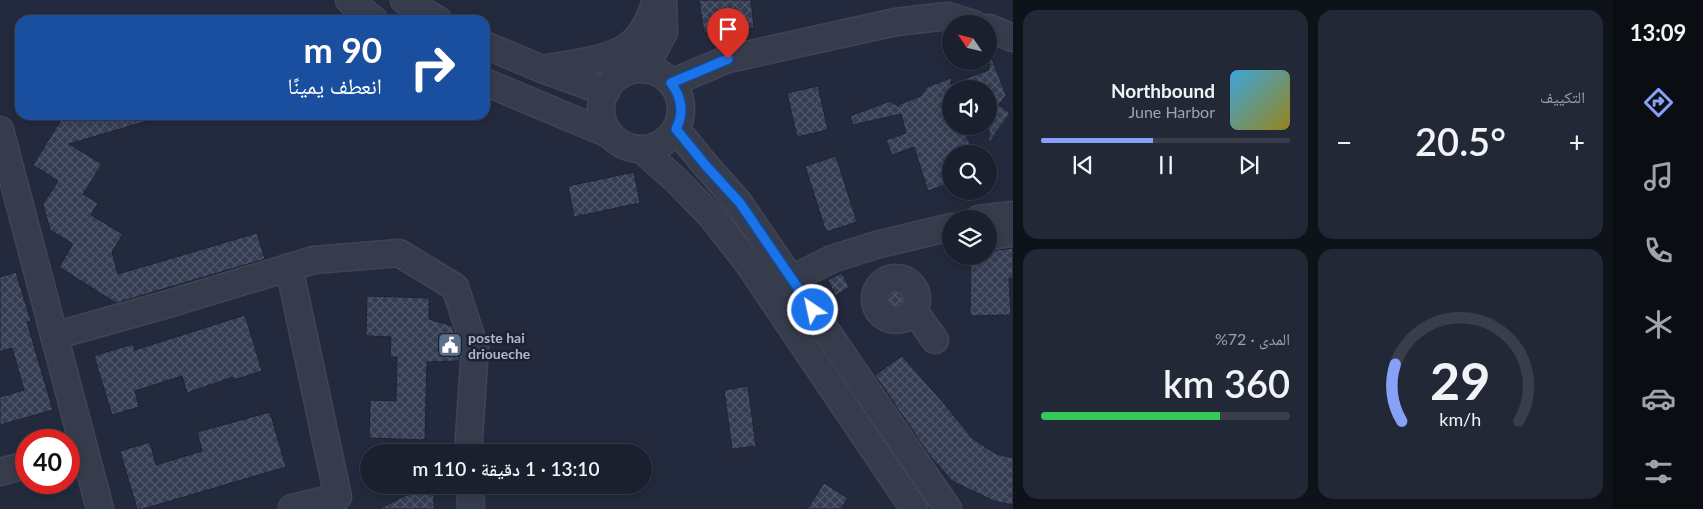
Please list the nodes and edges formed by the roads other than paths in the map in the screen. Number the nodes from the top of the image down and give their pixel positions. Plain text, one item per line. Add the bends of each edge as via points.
1 (349, 0) edge
2 (404, 0) edge
3 (656, 0) edge
4 (663, 0) edge
5 (368, 15) edge
6 (430, 15) edge
7 (942, 17) edge
8 (998, 32) edge
9 (1013, 38) edge
10 (490, 47) edge
11 (542, 69) junction
12 (644, 69) junction
13 (671, 83) junction
14 (490, 84) edge
15 (606, 92) junction
16 (676, 129) junction
17 (0, 130) edge
18 (611, 135) junction
19 (641, 149) junction
20 (1013, 215) edge
21 (997, 217) edge
22 (942, 232) edge
23 (1013, 233) edge
24 (997, 235) edge
25 (856, 252) junction
26 (289, 268) junction
27 (792, 279) junction
28 (54, 336) junction
29 (935, 340) dead end
30 (72, 429) edge
31 (469, 444) edge
32 (80, 460) edge
33 (15, 468) edge
34 (0, 472) edge
35 (470, 494) edge
36 (292, 508) dead end
37 (100, 509) edge
38 (471, 509) edge
39 (914, 509) edge
40 (948, 509) edge

1 - 5 street
2 - 6 street
3 - 11 street via 643,31 631,44 600,58
4 - 12 street via 664,32
7 - 13 street via 896,22 728,59
8 - 9 street
10 - 11 street
11 - 15 street
12 - 13 street via 656,72
12 - 15 street via 619,76
13 - 16 street via 681,101
14 - 18 street
15 - 18 street via 601,110
16 - 19 street via 659,145
16 - 27 street via 740,203
17 - 28 street
18 - 19 street via 621,144
19 - 39 street via 712,218 748,263
20 - 21 street
22 - 25 street
23 - 24 street
25 - 27 street via 832,259
25 - 29 street via 860,266 878,287 888,279 902,278 913,285 918,298 914,311
26 - 28 street
26 - 31 street via 314,260 399,253 455,287 475,348
26 - 36 street via 338,498
27 - 40 street
28 - 30 street
32 - 37 street
33 - 34 street
35 - 38 street

